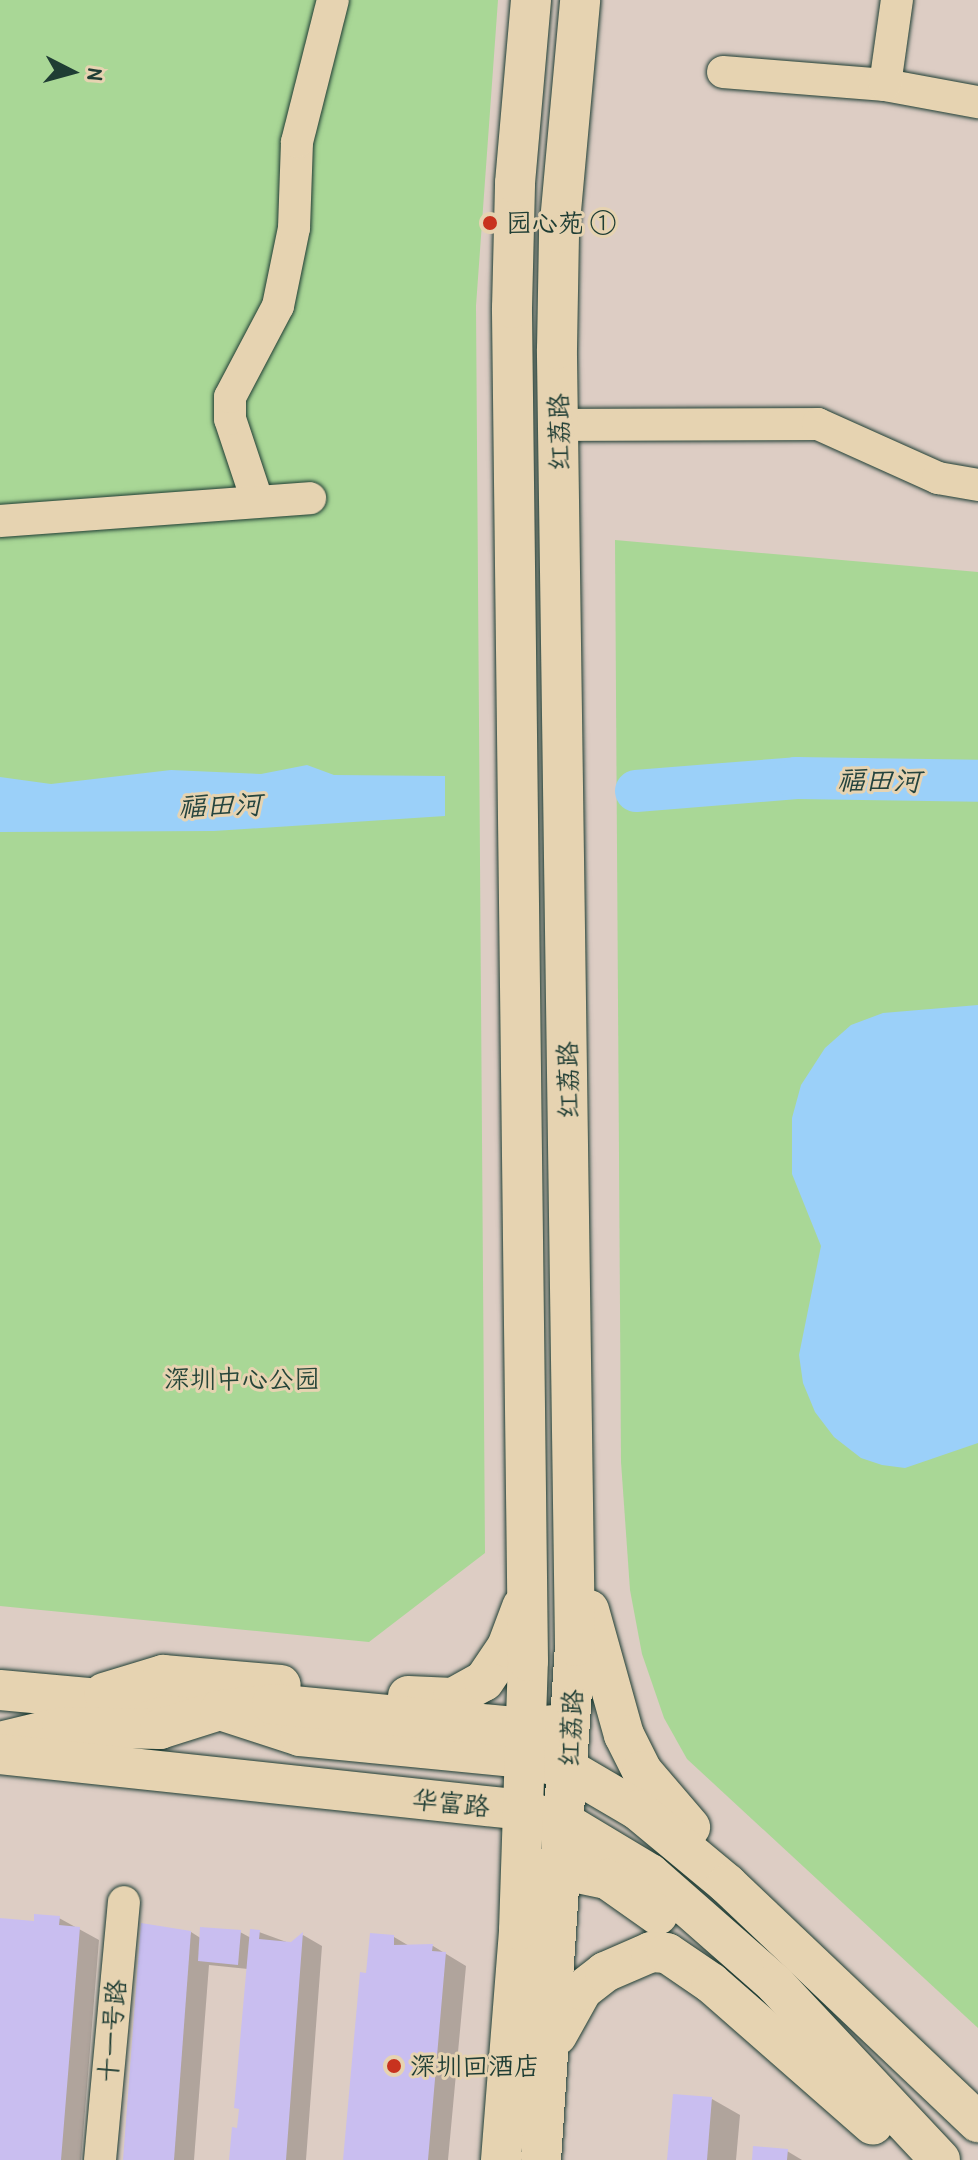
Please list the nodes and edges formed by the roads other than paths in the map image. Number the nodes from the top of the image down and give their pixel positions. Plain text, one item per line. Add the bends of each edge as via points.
1 (333, 0) edge
2 (531, 0) edge
3 (580, 0) edge
4 (897, 0) edge
5 (723, 72) dead end
6 (885, 85) junction
7 (978, 102) edge
8 (559, 425) junction
9 (978, 485) edge
10 (310, 498) dead end
11 (257, 500) junction
12 (0, 521) edge
13 (574, 1541) junction
14 (527, 1588) junction
15 (0, 1690) edge
16 (94, 1699) junction
17 (220, 1710) junction
18 (571, 1720) junction
19 (0, 1742) edge
20 (525, 1743) junction
21 (0, 1754) edge
22 (568, 1769) junction
23 (523, 1810) junction
24 (565, 1823) junction
25 (563, 1870) junction
26 (521, 1877) junction
27 (727, 1884) junction
28 (124, 1902) dead end
29 (826, 2034) junction
30 (550, 2049) junction
31 (978, 2122) edge
32 (978, 2144) edge
33 (100, 2160) edge
34 (501, 2160) edge
35 (541, 2160) edge
36 (922, 2160) edge
37 (940, 2160) edge

1 - 11 street via 297,142 294,228 278,306 230,397 230,419
2 - 14 main road, 红荔路 via 512,294
3 - 8 main road, 红荔路 via 559,233
4 - 6 street
5 - 6 street
6 - 7 street
8 - 9 street via 818,424 926,474
8 - 13 main road, 红荔路
10 - 11 street
11 - 12 street
13 - 18 main road, 红荔路
13 - 27 main road via 624,1735 642,1771 694,1831
14 - 16 main road via 497,1663 484,1681 453,1698 163,1675 129,1681
14 - 20 main road, 红荔路
15 - 16 main road, 华富路
16 - 17 main road, 华富路
17 - 19 main road via 160,1729 62,1727
17 - 20 main road, 华富路 via 300,1736
18 - 20 main road, 华富路
18 - 22 main road, 红荔路
20 - 22 main road, 华富路
20 - 23 main road, 红荔路
21 - 23 main road, 华富路
22 - 24 main road, 红荔路
22 - 27 main road, 华富路 via 628,1803
23 - 24 main road, 华富路
23 - 26 main road, 红荔路
24 - 25 main road, 红荔路
24 - 29 main road, 华富路 via 650,1874
25 - 26 main road, 华富路
25 - 29 main road, 华富路 via 587,1872 628,1890 757,2002
25 - 30 main road, 红荔路
26 - 34 main road, 红荔路
27 - 31 main road, 华富路
28 - 33 street, 十一号路
29 - 32 main road, 华富路 via 887,2072
29 - 37 main road, 华富路 via 868,2089
30 - 35 main road, 红荔路
30 - 36 main road via 582,1990 605,1972 651,1952 667,1953 711,1983 865,2119

